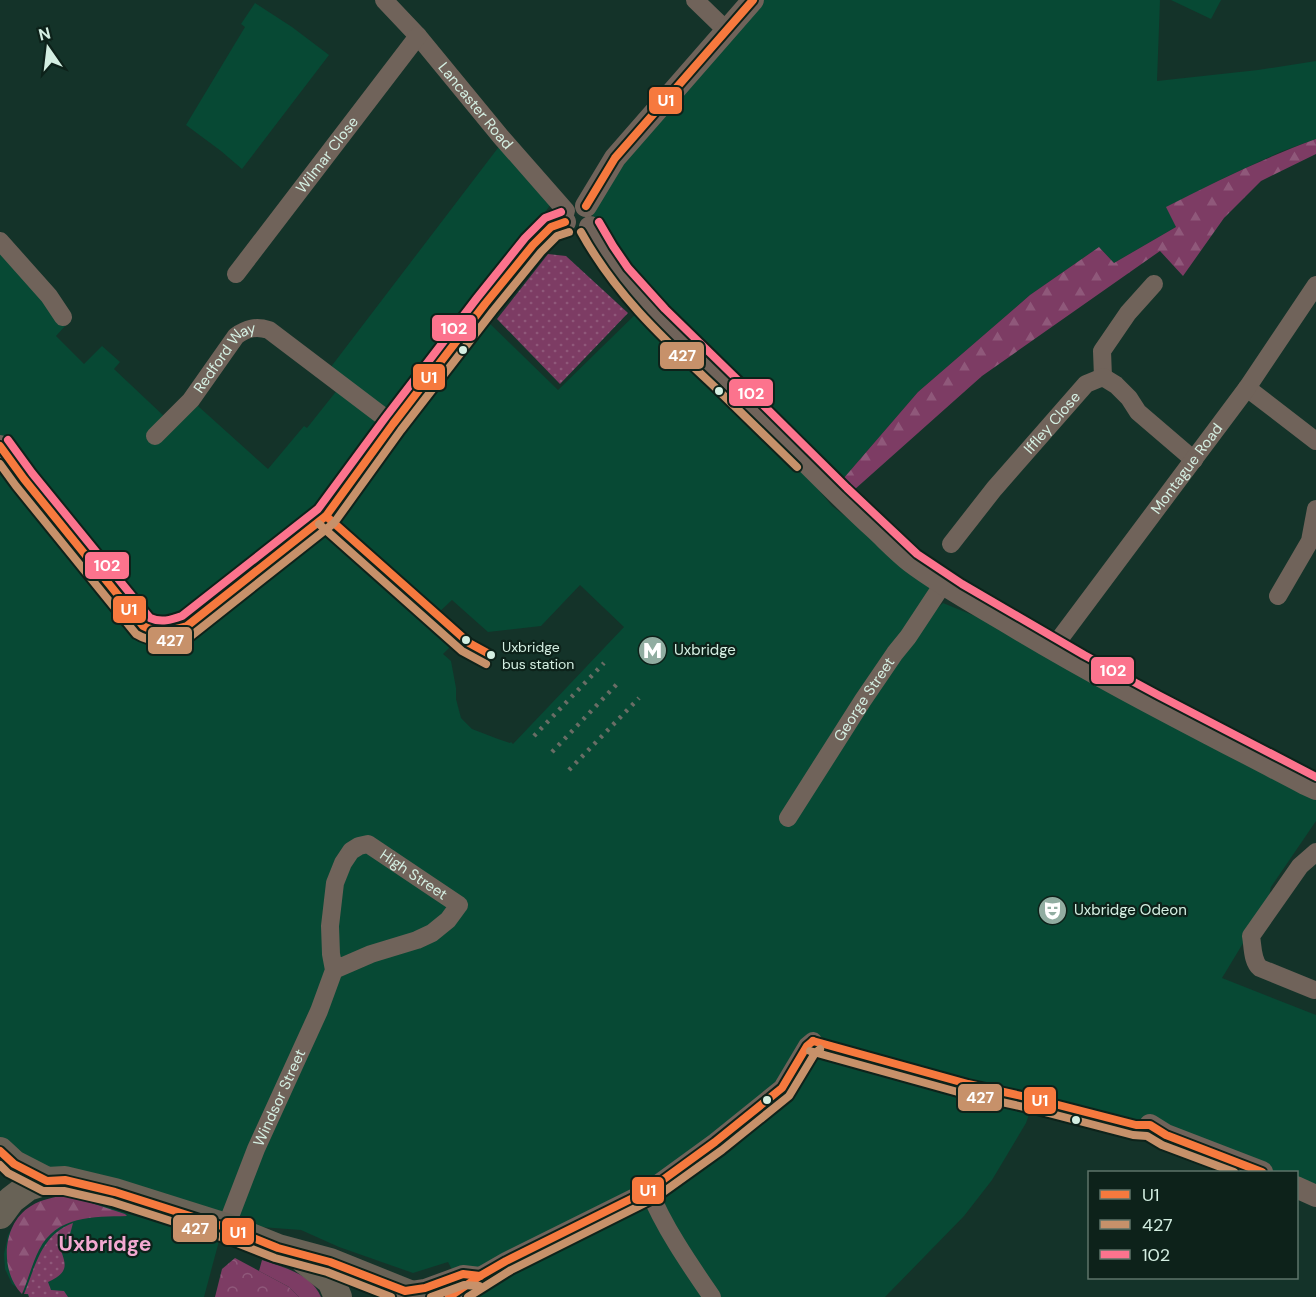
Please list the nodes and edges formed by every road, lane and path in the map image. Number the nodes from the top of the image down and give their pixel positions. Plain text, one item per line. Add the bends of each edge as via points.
1 (384, 0) edge
2 (695, 0) edge
3 (753, 0) edge
4 (727, 31) junction
5 (418, 36) junction
6 (577, 216) junction
7 (0, 241) edge
8 (236, 274) dead end
9 (1154, 284) dead end
10 (1316, 285) edge
11 (63, 317) dead end
12 (1102, 377) junction
13 (1247, 387) junction
14 (393, 424) junction
15 (155, 436) dead end
16 (1316, 441) edge
17 (0, 446) edge
18 (1194, 460) junction
19 (1316, 509) edge
20 (951, 544) dead end
21 (943, 584) junction
22 (1278, 597) dead end
23 (1052, 649) junction
24 (1316, 789) edge
25 (788, 818) dead end
26 (368, 843) joint
27 (1315, 856) edge
28 (334, 970) junction
29 (1314, 990) dead end
30 (813, 1041) dead end
31 (1150, 1125) dead end
32 (0, 1151) edge
33 (1257, 1171) edge
34 (47, 1181) junction
35 (1298, 1188) edge
36 (649, 1190) junction
37 (1316, 1196) edge
38 (0, 1215) edge
39 (226, 1227) junction
40 (296, 1254) junction
41 (480, 1276) junction
42 (411, 1294) edge
43 (338, 1297) edge
44 (467, 1297) edge
45 (712, 1297) edge

1 - 5 street, Lancaster Road
2 - 4 street
3 - 4 street
4 - 6 street via 615,158
5 - 6 street, Lancaster Road via 501,137
5 - 8 street, Wilmar Close
6 - 14 street via 551,227 533,245
6 - 21 street via 646,305 841,498 910,561
7 - 11 street
9 - 12 street via 1102,351
10 - 13 street, Montague Road
12 - 18 street via 1116,384 1138,412
12 - 20 street, Iffley Close via 1086,384
13 - 16 street
13 - 18 street, Montague Road
14 - 15 street, Redford Way via 269,330 255,327 236,336 190,400
14 - 17 street via 326,516 187,626 163,632 151,631 137,621
18 - 23 street, Montague Road
19 - 22 street via 1310,541
21 - 23 street
21 - 25 street, George Street
23 - 24 street
26 - 28 street, Windsor Street via 351,851 335,883 330,926
26 - 28 street, High Street via 459,905 432,933
27 - 29 street via 1300,866 1251,936 1260,968
28 - 39 street, Windsor Street
30 - 36 street via 782,1088
31 - 33 street
32 - 34 main road via 14,1164
34 - 38 main road via 18,1194
34 - 39 main road via 65,1180 115,1192
35 - 37 street
36 - 41 street
36 - 45 street
39 - 40 main road
40 - 42 main road via 330,1262
40 - 43 main road via 331,1281
41 - 42 street via 463,1274
41 - 44 street

